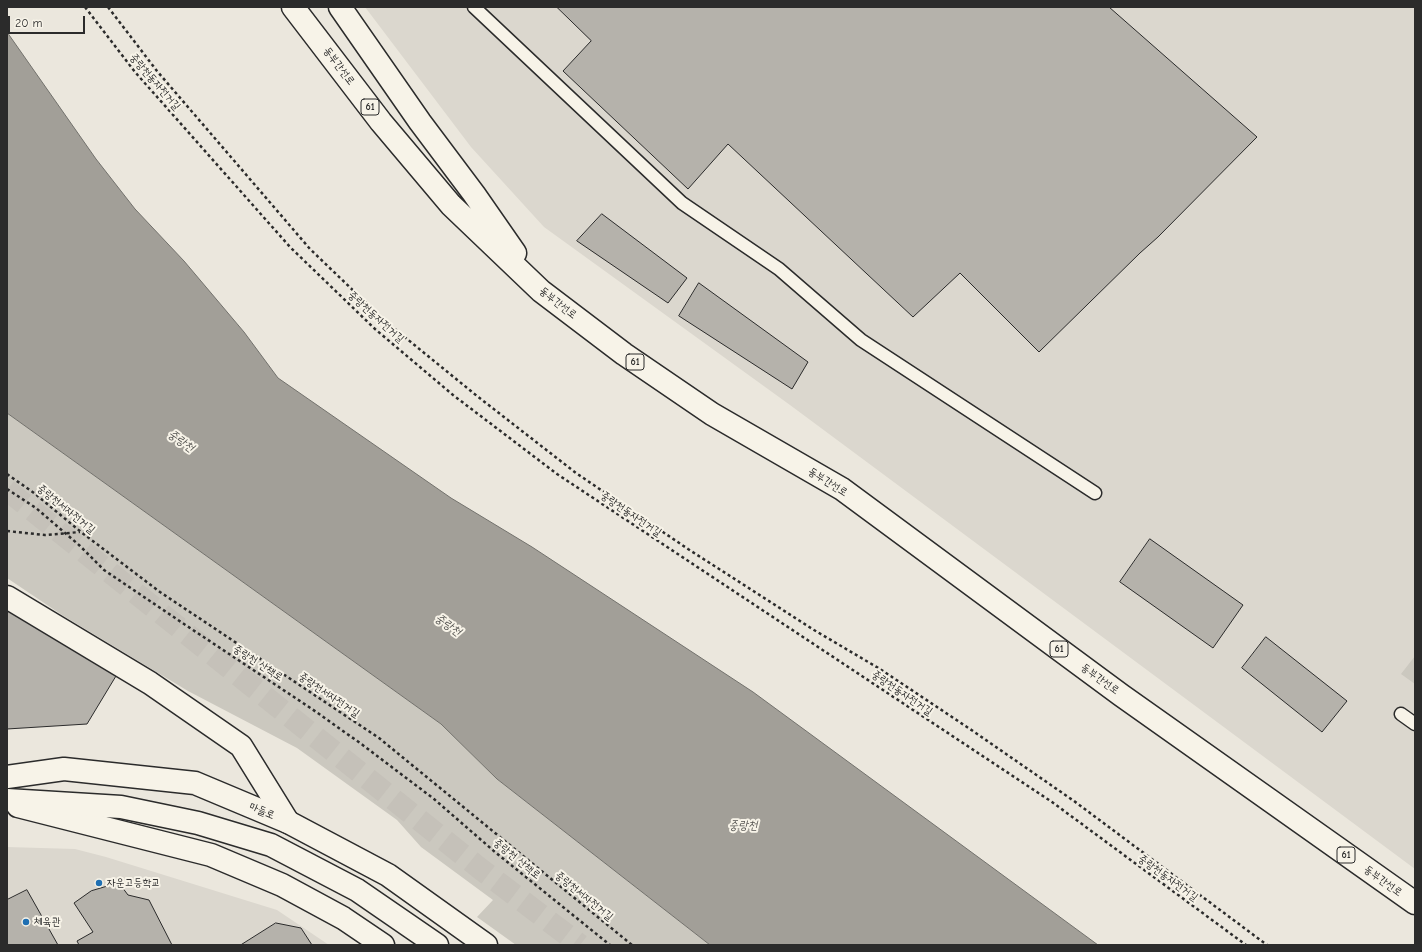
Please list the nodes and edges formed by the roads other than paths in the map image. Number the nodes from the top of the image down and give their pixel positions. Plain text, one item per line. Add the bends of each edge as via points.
1 (293, 7) edge
2 (340, 7) edge
3 (474, 7) edge
4 (541, 291) junction
5 (1095, 493) dead end
6 (7, 597) edge
7 (1401, 714) dead end
8 (1415, 724) edge
9 (7, 776) edge
10 (7, 800) edge
11 (7, 803) edge
12 (288, 822) junction
13 (1415, 904) edge
14 (383, 945) edge
15 (437, 945) edge
16 (486, 945) edge

1 - 4 main road, 동부간선로 / 61 via 381,122 451,205
2 - 4 main road
3 - 5 lane via 682,203 779,269 862,340
4 - 13 main road, 동부간선로 / 61 via 624,354 712,414 842,490 1121,695
6 - 12 main road via 150,683 241,746
7 - 8 lane
9 - 12 main road, 마들로 via 64,769 195,784
10 - 15 main road via 121,807 198,824 271,845 357,890
11 - 14 main road via 211,855 282,885 343,918
12 - 16 main road, 마들로 via 388,876

